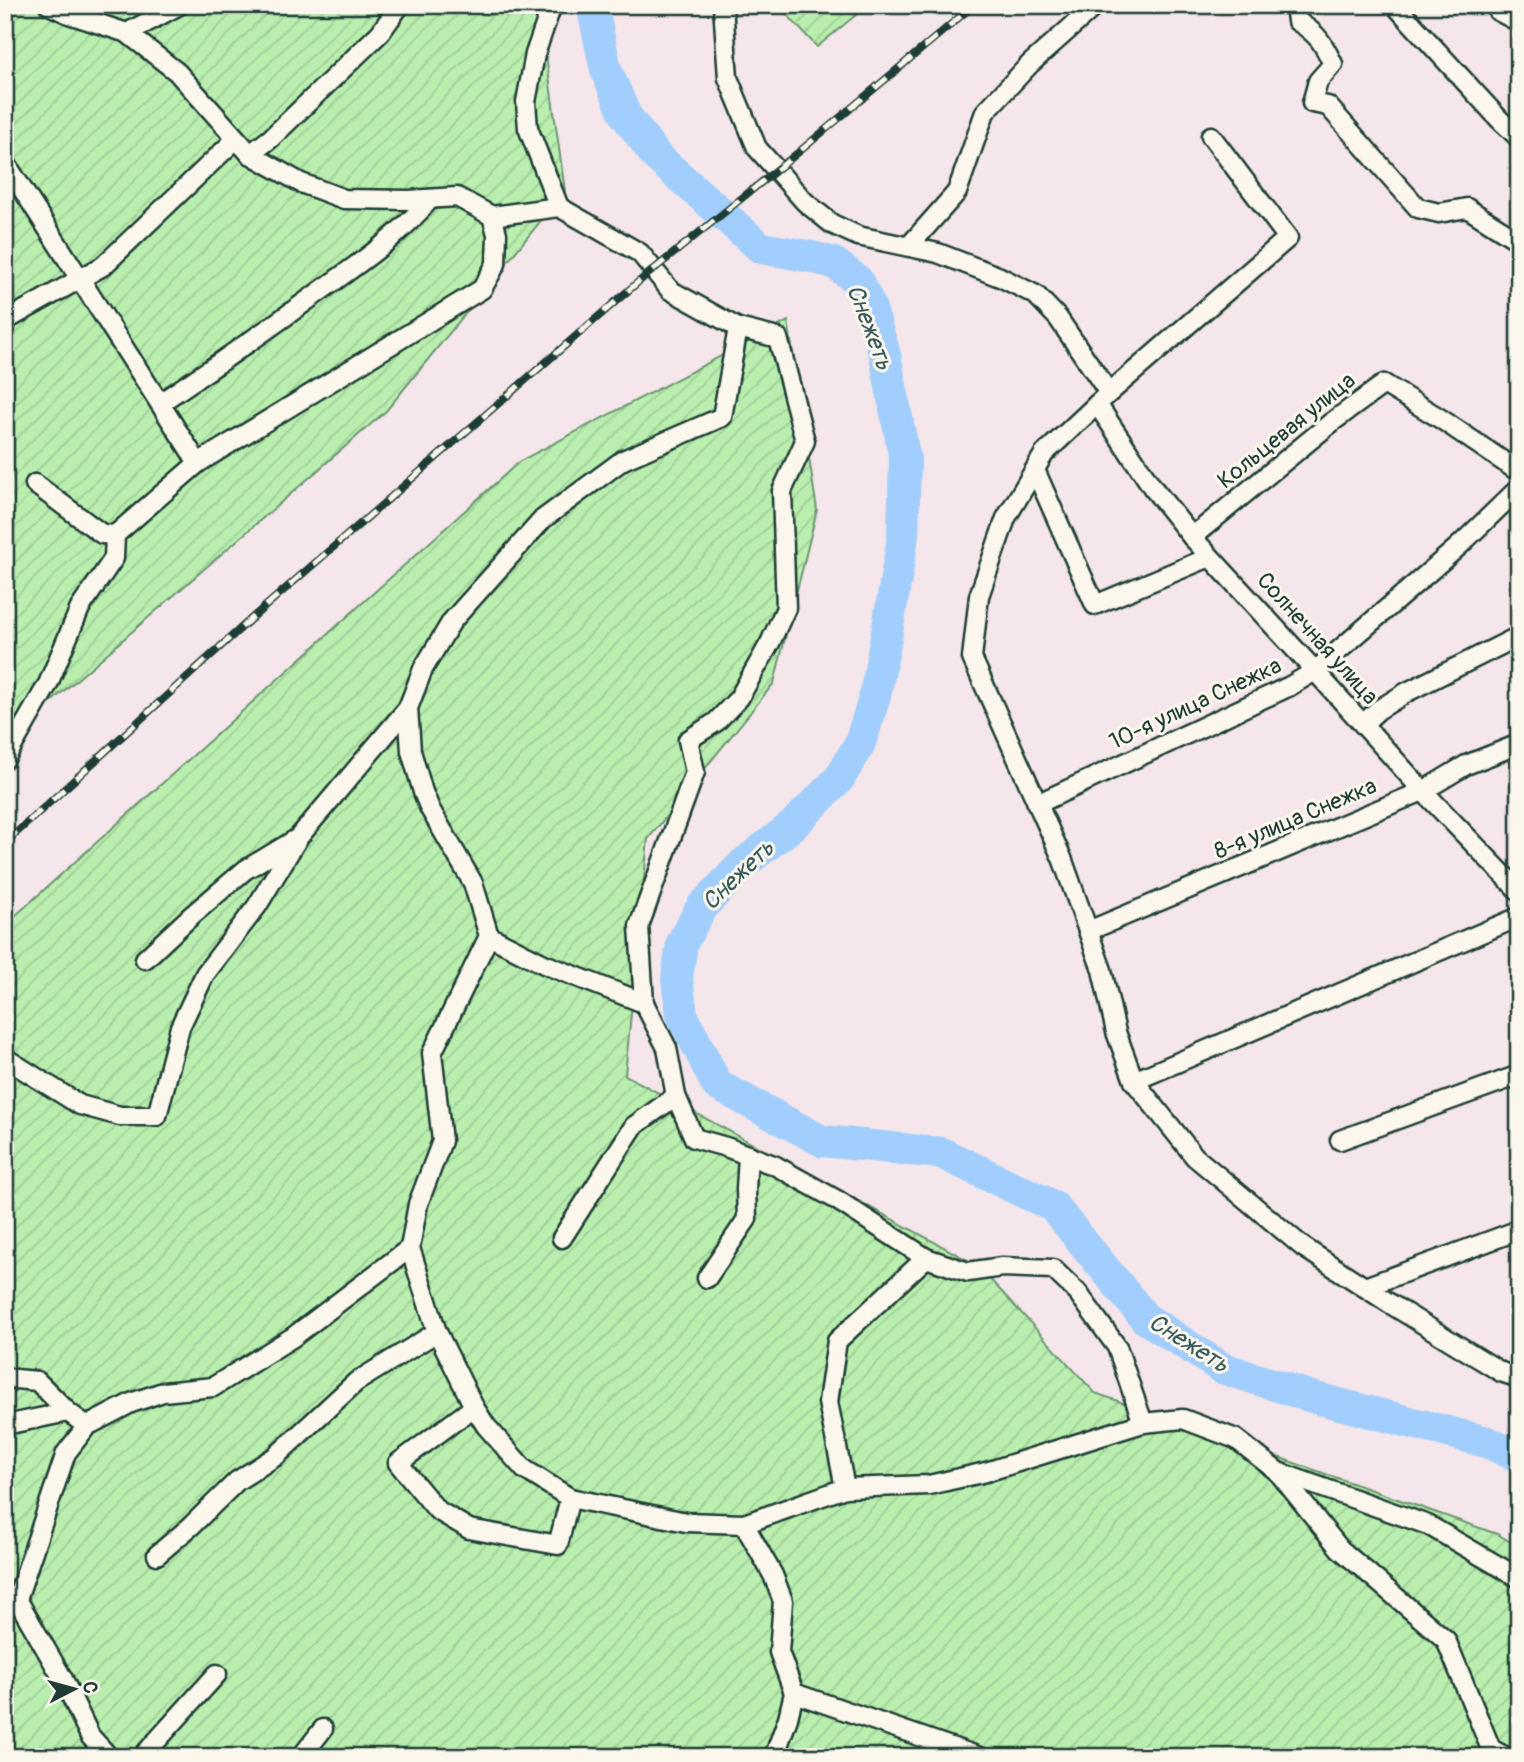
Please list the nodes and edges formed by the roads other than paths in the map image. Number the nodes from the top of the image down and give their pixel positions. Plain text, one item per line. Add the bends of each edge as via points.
1 (49, 5) edge
2 (179, 5) edge
3 (400, 5) edge
4 (552, 5) edge
5 (723, 5) edge
6 (1096, 5) edge
7 (1295, 5) edge
8 (1395, 5) edge
9 (1498, 11) dead end
10 (1519, 22) edge
11 (127, 33) junction
12 (1212, 136) dead end
13 (1519, 138) edge
14 (236, 139) junction
15 (250, 154) junction
16 (5, 162) edge
17 (430, 199) junction
18 (559, 206) junction
19 (492, 216) junction
20 (1519, 241) edge
21 (909, 246) junction
22 (80, 279) junction
23 (5, 321) edge
24 (738, 328) junction
25 (1103, 399) junction
26 (160, 403) junction
27 (198, 463) junction
28 (1035, 470) junction
29 (1519, 472) edge
30 (35, 484) dead end
31 (1519, 488) edge
32 (115, 535) junction
33 (1192, 537) junction
34 (1210, 557) junction
35 (1519, 636) edge
36 (1315, 671) junction
37 (408, 708) junction
38 (1363, 724) junction
39 (1519, 744) edge
40 (5, 759) edge
41 (1423, 790) junction
42 (1037, 804) junction
43 (298, 838) junction
44 (1519, 891) edge
45 (1519, 917) edge
46 (1088, 931) junction
47 (489, 936) junction
48 (145, 958) dead end
49 (645, 1003) junction
50 (5, 1058) edge
51 (1519, 1075) edge
52 (1134, 1081) junction
53 (676, 1096) junction
54 (1340, 1140) dead end
55 (748, 1155) junction
56 (1519, 1230) edge
57 (562, 1238) dead end
58 (410, 1248) junction
59 (926, 1258) junction
60 (707, 1278) dead end
61 (1365, 1287) junction
62 (437, 1332) junction
63 (5, 1378) edge
64 (1519, 1378) edge
65 (474, 1407) junction
66 (68, 1412) junction
67 (1143, 1423) junction
68 (5, 1425) edge
69 (87, 1426) junction
70 (1278, 1472) junction
71 (845, 1488) junction
72 (570, 1498) junction
73 (744, 1524) junction
74 (157, 1555) dead end
75 (1519, 1578) edge
76 (217, 1674) dead end
77 (793, 1693) junction
78 (323, 1729) dead end
79 (109, 1757) edge
80 (142, 1757) edge
81 (301, 1757) edge
82 (774, 1757) edge
83 (980, 1757) edge
84 (1506, 1757) edge

1 - 11 street
2 - 11 street
3 - 15 street via 380,33
4 - 18 street via 535,54 526,102 528,128
5 - 21 street, Солнечная улица via 728,78 757,148 805,202 832,224 859,236
6 - 21 street via 985,112 957,192
7 - 20 street via 1297,21 1311,29 1333,64 1318,81 1312,103 1328,106 1419,208 1439,214 1466,208
8 - 13 street
9 - 10 street
11 - 14 street via 177,72
12 - 25 street via 1287,238
14 - 15 street
14 - 22 street via 103,266
15 - 17 street via 302,183 344,199
16 - 22 street
17 - 19 street via 457,197
17 - 26 street via 375,252
18 - 19 street
18 - 24 street via 640,253 670,290
19 - 27 street via 496,264 482,289
21 - 25 street, Солнечная улица via 938,253 1036,295 1058,318
22 - 23 street
22 - 26 street
24 - 37 street via 722,417 623,460 543,519 452,621 423,669
24 - 49 street via 778,338 805,441 782,491 786,608 739,698 716,722 688,740 695,772 639,926
25 - 28 street via 1044,454
25 - 33 street, Солнечная улица via 1153,488
26 - 27 street
27 - 32 street
28 - 34 street via 1095,605
28 - 42 street via 1006,518 979,596 972,658
29 - 33 street, Кольцевая улица via 1384,384
30 - 32 street via 102,534
31 - 36 street, 10-я улица Снежка
32 - 40 street via 114,558 80,608 48,684
33 - 34 street, Солнечная улица
34 - 36 street, Солнечная улица
35 - 38 street via 1407,692
36 - 38 street, Солнечная улица
36 - 42 street, 10-я улица Снежка
37 - 43 street
37 - 47 street via 411,751 423,792 473,883
38 - 41 street, Солнечная улица
39 - 41 street, 8-я улица Снежка via 1466,765
41 - 44 street, Солнечная улица
41 - 46 street, 8-я улица Снежка
42 - 46 street
43 - 48 street via 245,870
43 - 50 street via 257,906 205,974 180,1027 157,1116 120,1116 80,1105
45 - 52 street
46 - 52 street
47 - 49 street via 544,964
47 - 58 street via 432,1053 442,1141 418,1204
49 - 53 street via 667,1048
51 - 54 street
52 - 61 street via 1195,1157 1303,1247
53 - 55 street via 694,1138
53 - 57 street via 634,1126
55 - 59 street via 837,1200
55 - 60 street via 747,1219
56 - 61 street
58 - 62 street
58 - 69 street via 293,1337 213,1387 163,1392
59 - 67 street via 968,1272 1002,1267 1053,1269 1078,1293 1116,1347
59 - 71 street via 837,1341 828,1402
61 - 64 street via 1501,1372
62 - 65 street
62 - 74 street via 356,1382
63 - 66 street via 37,1381
65 - 72 street via 524,1469
65 - 72 street via 398,1463 437,1510 469,1529 558,1545
66 - 68 street
66 - 69 street
67 - 70 street via 1183,1419 1236,1439
67 - 71 street via 929,1485
69 - 79 street via 66,1452 17,1599 90,1737
70 - 75 street via 1428,1525
70 - 84 street via 1340,1549 1446,1640 1491,1749
71 - 73 street
72 - 73 street via 686,1522
73 - 77 street via 783,1601 779,1652
76 - 80 street
77 - 82 street
77 - 83 street
78 - 81 street

